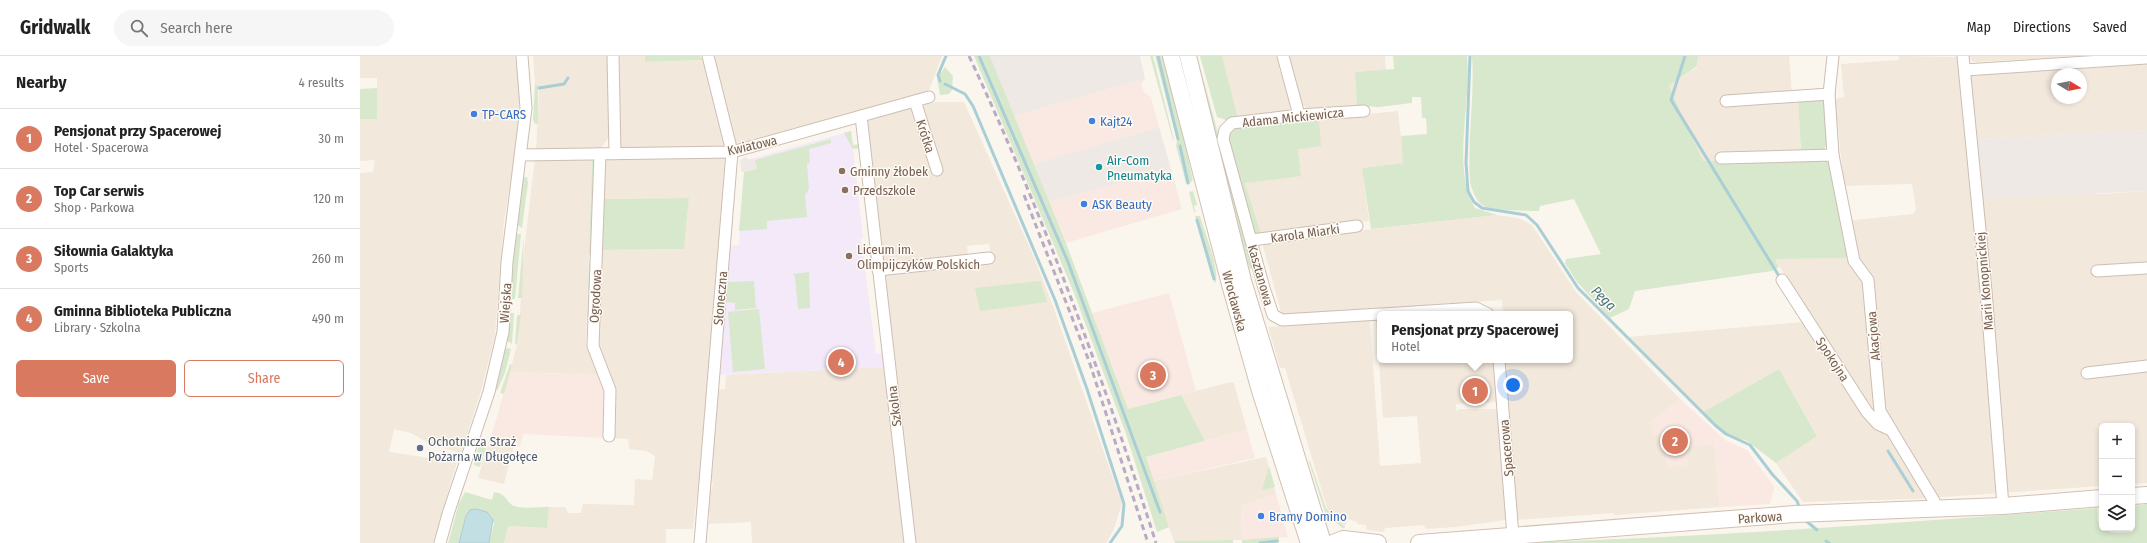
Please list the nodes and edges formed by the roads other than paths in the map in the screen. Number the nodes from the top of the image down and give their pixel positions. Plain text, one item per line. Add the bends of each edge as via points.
1 (522, 56) edge
2 (613, 56) edge
3 (708, 56) edge
4 (1171, 56) edge
5 (1188, 56) edge
6 (1283, 56) edge
7 (1833, 56) edge
8 (1963, 56) edge
9 (2147, 58) edge
10 (1965, 70) junction
11 (1829, 94) junction
12 (929, 97) dead end
13 (915, 101) junction
14 (1726, 101) dead end
15 (1364, 111) dead end
16 (1299, 115) junction
17 (861, 116) junction
18 (1225, 130) joint
19 (732, 152) junction
20 (615, 153) junction
21 (600, 154) junction
22 (521, 155) junction
23 (1833, 155) junction
24 (1721, 158) dead end
25 (937, 170) dead end
26 (1358, 226) dead end
27 (1252, 240) junction
28 (989, 258) dead end
29 (2147, 268) edge
30 (878, 270) junction
31 (2098, 271) dead end
32 (1782, 280) dead end
33 (1430, 311) edge
34 (1482, 311) edge
35 (1377, 314) edge
36 (1500, 363) edge
37 (2147, 366) edge
38 (2087, 373) dead end
39 (1891, 430) junction
40 (610, 436) dead end
41 (2147, 494) edge
42 (2135, 496) edge
43 (2099, 498) edge
44 (2003, 506) junction
45 (1936, 509) junction
46 (1513, 536) junction
47 (440, 543) edge
48 (700, 543) edge
49 (910, 543) edge
50 (1309, 543) edge
51 (1323, 543) edge
52 (1333, 543) edge
53 (1378, 543) edge
54 (1419, 543) edge

1 - 22 street, Wiejska via 526,108
2 - 20 street
3 - 19 street, Słoneczna
4 - 50 main road, Wrocławska via 1261,394
5 - 51 main road, Wrocławska via 1243,280
6 - 16 street
7 - 11 street, Akacjowa
8 - 10 street, Marii Konopnickiej
9 - 10 street
10 - 44 street, Marii Konopnickiej
11 - 14 street
11 - 23 street, Akacjowa
12 - 13 street, Kwiatowa
13 - 17 street, Kwiatowa
13 - 25 street, Krótka
15 - 16 street, Adama Mickiewicza
16 - 18 street, Adama Mickiewicza via 1232,123
17 - 19 street, Kwiatowa
17 - 30 street, Szkolna
18 - 27 street, Kasztanowa via 1223,139
19 - 20 street, Kwiatowa
19 - 48 street, Słoneczna
20 - 21 street, Kwiatowa
21 - 22 street, Kwiatowa
21 - 40 street, Ogrodowa via 593,346 610,390
22 - 47 street, Wiejska via 509,247 503,332 489,392
23 - 24 street
23 - 39 street, Akacjowa via 1854,261 1868,280 1880,412
26 - 27 street, Karola Miarki
27 - 35 street, Kasztanowa via 1264,288 1273,315 1277,318 1285,320
28 - 30 street
29 - 31 street
30 - 49 street, Szkolna
32 - 39 street, Spokojna via 1867,412 1878,424
33 - 34 street via 1476,308
36 - 46 street, Spacerowa
37 - 38 street
39 - 45 street, Akacjowa via 1934,501
41 - 42 main road
43 - 44 main road, Parkowa
44 - 45 main road, Parkowa
45 - 46 main road, Parkowa via 1800,514
46 - 54 main road, Parkowa
52 - 53 main road via 1343,539

